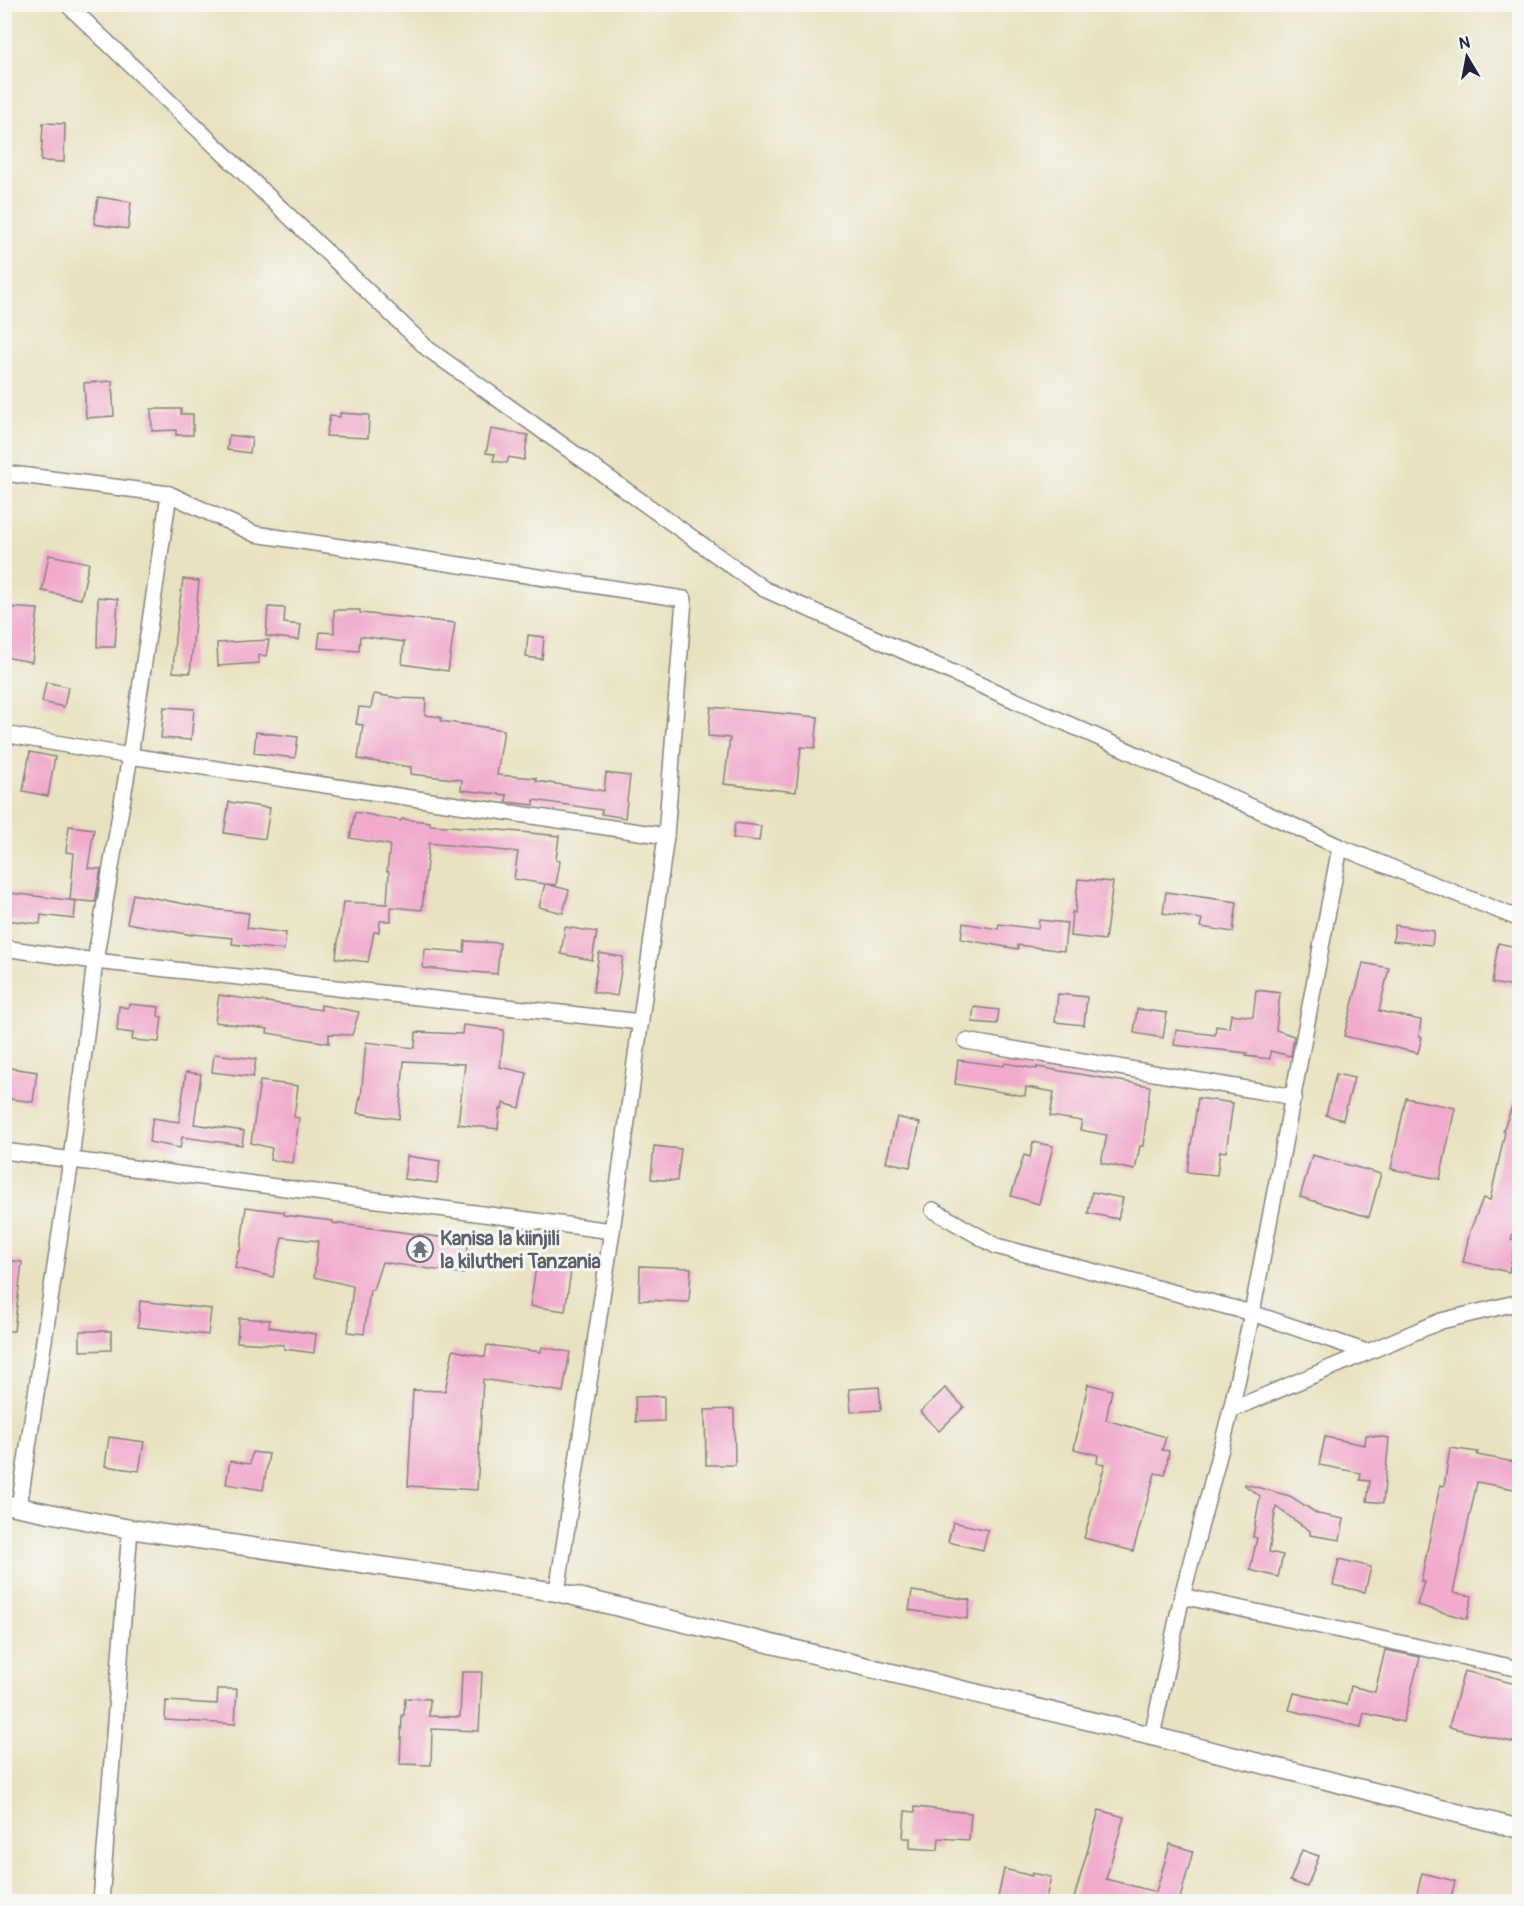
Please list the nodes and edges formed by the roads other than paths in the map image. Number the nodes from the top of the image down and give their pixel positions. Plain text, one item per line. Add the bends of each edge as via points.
1 (67, 4) edge
2 (4, 473) edge
3 (169, 494) junction
4 (4, 734) edge
5 (130, 756) junction
6 (666, 836) junction
7 (1340, 847) junction
8 (1520, 919) edge
9 (4, 948) edge
10 (95, 961) junction
11 (640, 1022) junction
12 (966, 1041) dead end
13 (1294, 1097) junction
14 (4, 1151) edge
15 (70, 1160) junction
16 (933, 1210) dead end
17 (612, 1231) junction
18 (1520, 1302) edge
19 (1252, 1313) junction
20 (1367, 1352) junction
21 (1231, 1410) junction
22 (12, 1506) edge
23 (130, 1529) junction
24 (557, 1592) junction
25 (1182, 1596) junction
26 (1520, 1669) edge
27 (1152, 1736) junction
28 (1520, 1829) edge
29 (101, 1902) edge

1 - 7 street via 428,349 764,589
2 - 3 street
3 - 5 street
3 - 6 street via 255,534 684,599
4 - 5 street
5 - 6 street
5 - 10 street
6 - 11 street
7 - 8 street
7 - 13 street
9 - 10 street
10 - 11 street
10 - 15 street
11 - 17 street
12 - 13 street
13 - 19 street
14 - 15 street
15 - 17 street
15 - 22 street
16 - 19 street via 996,1246
17 - 24 street
18 - 20 street via 1441,1322
19 - 20 street
19 - 21 street
20 - 21 street
21 - 25 street
22 - 23 street
23 - 24 street
23 - 29 street
24 - 27 street
25 - 26 street
25 - 27 street
27 - 28 street

